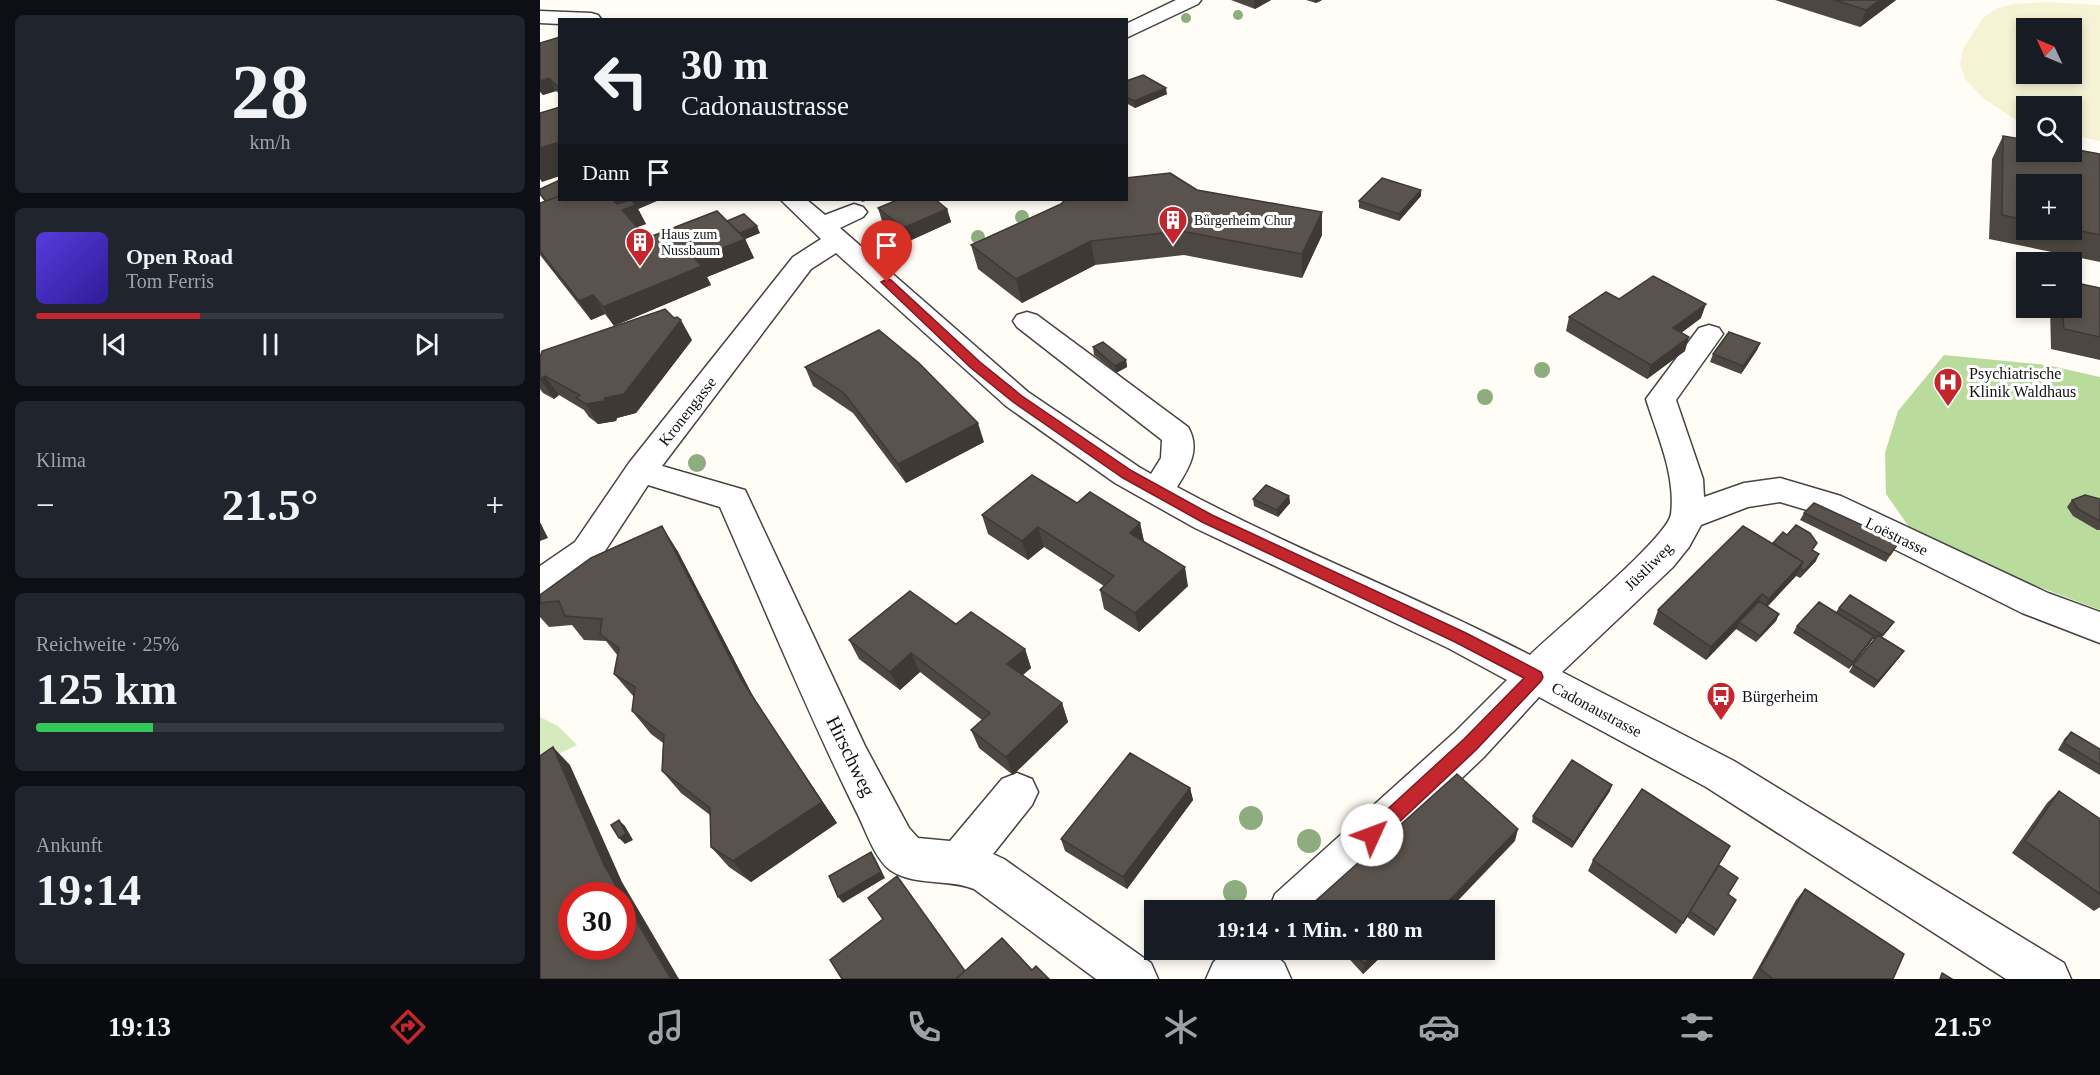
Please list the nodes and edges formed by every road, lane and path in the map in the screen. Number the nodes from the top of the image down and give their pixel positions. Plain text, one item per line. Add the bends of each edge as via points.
1 (571, 0) edge
2 (1140, 0) edge
3 (1191, 0) edge
4 (540, 17) edge
5 (566, 18) edge
6 (590, 18) edge
7 (1152, 20) junction
8 (1128, 31) edge
9 (795, 201) edge
10 (839, 226) junction
11 (1027, 321) dead end
12 (1709, 334) dead end
13 (640, 471) junction
14 (1156, 492) junction
15 (1688, 516) junction
16 (540, 585) edge
17 (2100, 627) edge
18 (1535, 677) junction
19 (1017, 792) dead end
20 (960, 862) junction
21 (1302, 900) edge
22 (1134, 979) edge
23 (2048, 979) edge

1 - 6 street
2 - 7 street
3 - 7 street
4 - 5 street
7 - 8 street
9 - 10 street, Cadonaustrasse
10 - 13 street, Kronengasse via 820,250 802,263
10 - 14 street, Cadonaustrasse via 976,365 1017,399
11 - 14 street via 1178,435 1178,457
12 - 15 street via 1661,399 1687,479
13 - 16 street, Kronengasse via 586,551
13 - 20 street, Hirschweg via 733,499 850,759 894,842 905,855 925,861
14 - 18 street, Cadonaustrasse via 1461,637
15 - 17 street, Loëstrasse via 1744,495 1780,490 1841,508 2035,603
15 - 18 street, Jüstliweg via 1661,557 1567,642
18 - 21 street, Jüstliweg via 1470,744
18 - 23 street, Cadonaustrasse via 1720,774
19 - 20 street
20 - 22 street, Hirschweg via 989,874

